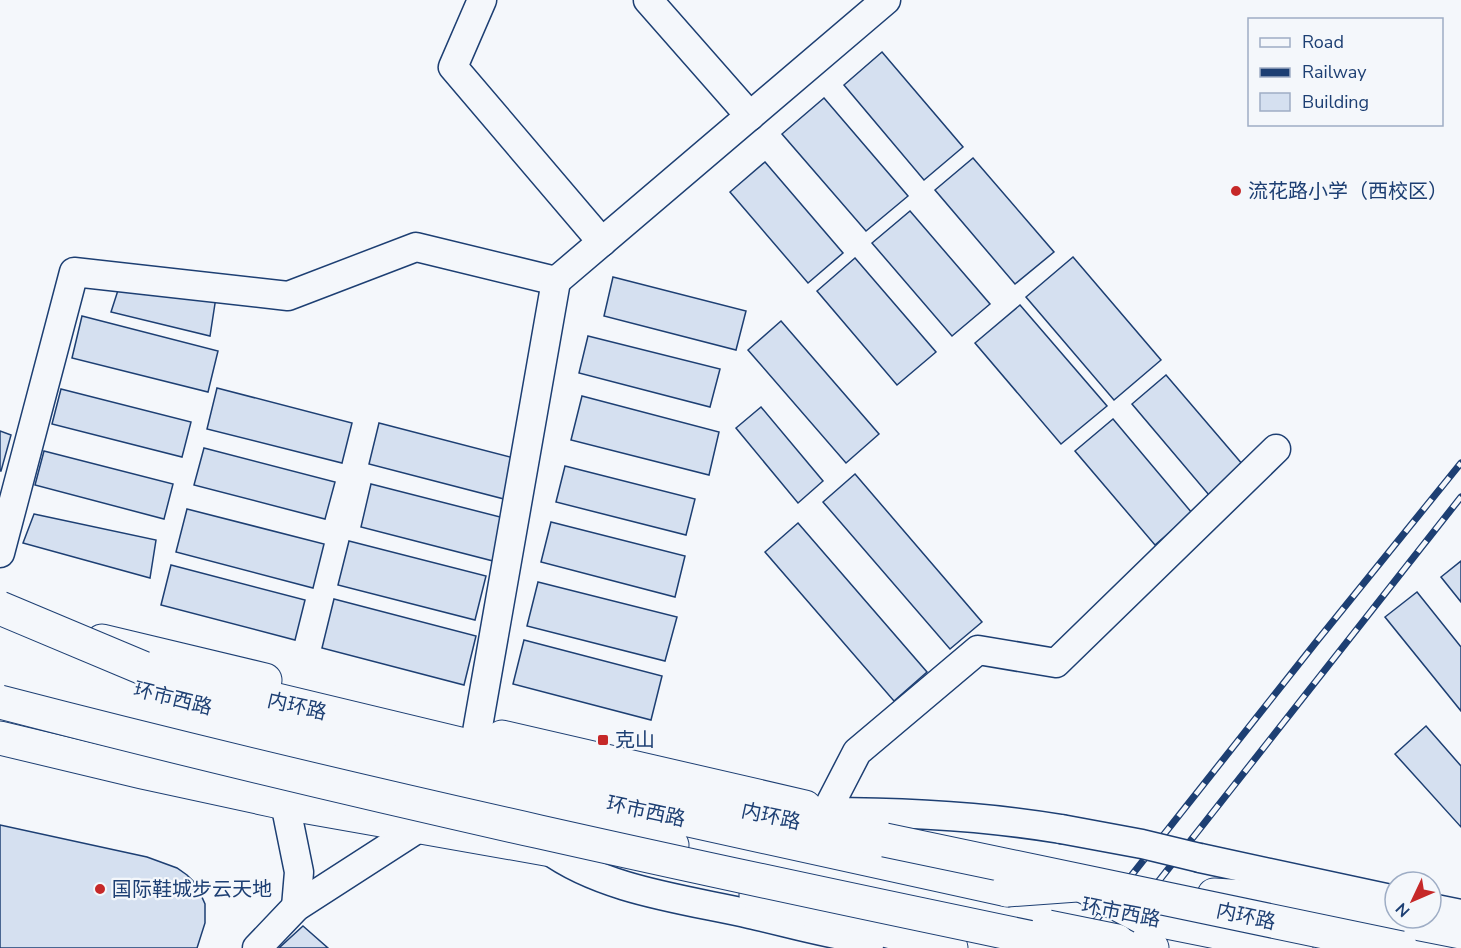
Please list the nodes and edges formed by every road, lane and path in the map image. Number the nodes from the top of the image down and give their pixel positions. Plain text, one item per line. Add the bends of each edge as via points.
1 (482, 0) edge
2 (648, 0) edge
3 (886, 0) edge
4 (750, 116) junction
5 (602, 242) junction
6 (556, 281) junction
7 (1276, 449) dead end
8 (0, 553) edge
9 (0, 608) edge
10 (0, 614) edge
11 (0, 629) edge
12 (0, 654) edge
13 (143, 668) junction
14 (0, 682) edge
15 (0, 702) edge
16 (85, 703) junction
17 (0, 724) edge
18 (0, 729) edge
19 (477, 732) junction
20 (0, 738) edge
21 (275, 750) junction
22 (273, 800) junction
23 (826, 812) junction
24 (551, 816) junction
25 (420, 827) junction
26 (589, 843) junction
27 (547, 849) junction
28 (1016, 851) junction
29 (1200, 858) junction
30 (779, 870) junction
31 (1162, 883) junction
32 (1082, 885) junction
33 (999, 888) junction
34 (1214, 895) junction
35 (1383, 897) edge
36 (1304, 901) junction
37 (296, 907) junction
38 (1443, 910) edge
39 (1461, 914) edge
40 (1143, 916) junction
41 (881, 929) junction
42 (1461, 932) edge
43 (941, 946) edge
44 (1461, 946) edge
45 (257, 948) edge
46 (1081, 948) edge
47 (1152, 948) edge
48 (1296, 948) edge
49 (1401, 948) edge

1 - 5 street via 453,68
2 - 4 street
3 - 4 street
4 - 5 street
5 - 6 street
6 - 8 street via 416,247 288,296 74,272
6 - 19 street
7 - 23 street via 1056,663 978,650 857,752
9 - 13 main road, 内环路, bridge
10 - 19 main road
11 - 13 main road, 内环路, bridge
12 - 33 main road, 环市西路 via 580,796
13 - 49 main road, 内环路, bridge via 631,785
14 - 16 main road, 环市西路
15 - 26 main road, bridge
16 - 18 main road
16 - 21 main road, 环市西路
17 - 26 main road, bridge
19 - 23 main road
20 - 22 main road
21 - 22 street
21 - 24 main road, 环市西路
22 - 25 main road
22 - 37 street via 299,872
23 - 28 main road
23 - 29 street, bridge via 902,812 1007,820
24 - 27 street
24 - 30 main road, 环市西路
25 - 27 main road
25 - 37 street
26 - 46 main road, bridge
27 - 41 main road via 787,902
27 - 43 street via 577,869 628,886 863,939
28 - 31 main road
28 - 32 main road, bridge
29 - 35 street
29 - 36 street via 1240,883
30 - 41 main road
30 - 47 main road, 环市西路, bridge
31 - 32 main road, bridge
31 - 34 main road
32 - 33 main road, bridge
32 - 40 main road, bridge
33 - 40 main road, 环市西路, bridge
34 - 36 main road
34 - 44 main road
36 - 42 main road
37 - 45 street
38 - 39 street
40 - 48 main road, 环市西路
41 - 43 main road

